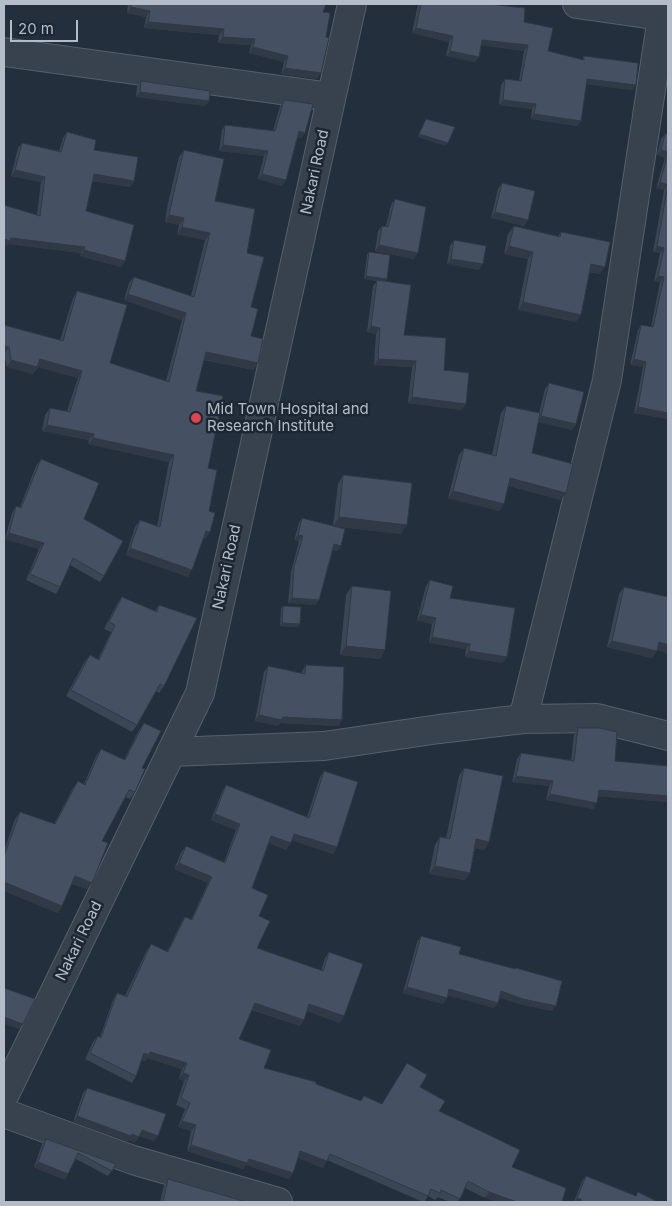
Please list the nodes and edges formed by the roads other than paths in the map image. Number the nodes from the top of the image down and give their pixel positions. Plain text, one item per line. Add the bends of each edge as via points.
1 (352, 4) edge
2 (577, 4) edge
3 (665, 17) edge
4 (4, 52) edge
5 (331, 97) junction
6 (523, 719) junction
7 (668, 736) edge
8 (171, 752) junction
9 (4, 1096) edge
10 (4, 1114) edge
11 (278, 1202) edge

1 - 5 street, Nakari Road
2 - 3 street
3 - 6 street via 607,380
4 - 5 street
5 - 8 street, Nakari Road via 200,693
6 - 7 street via 597,718
6 - 8 street via 324,746
8 - 9 street, Nakari Road
10 - 11 street via 134,1160

